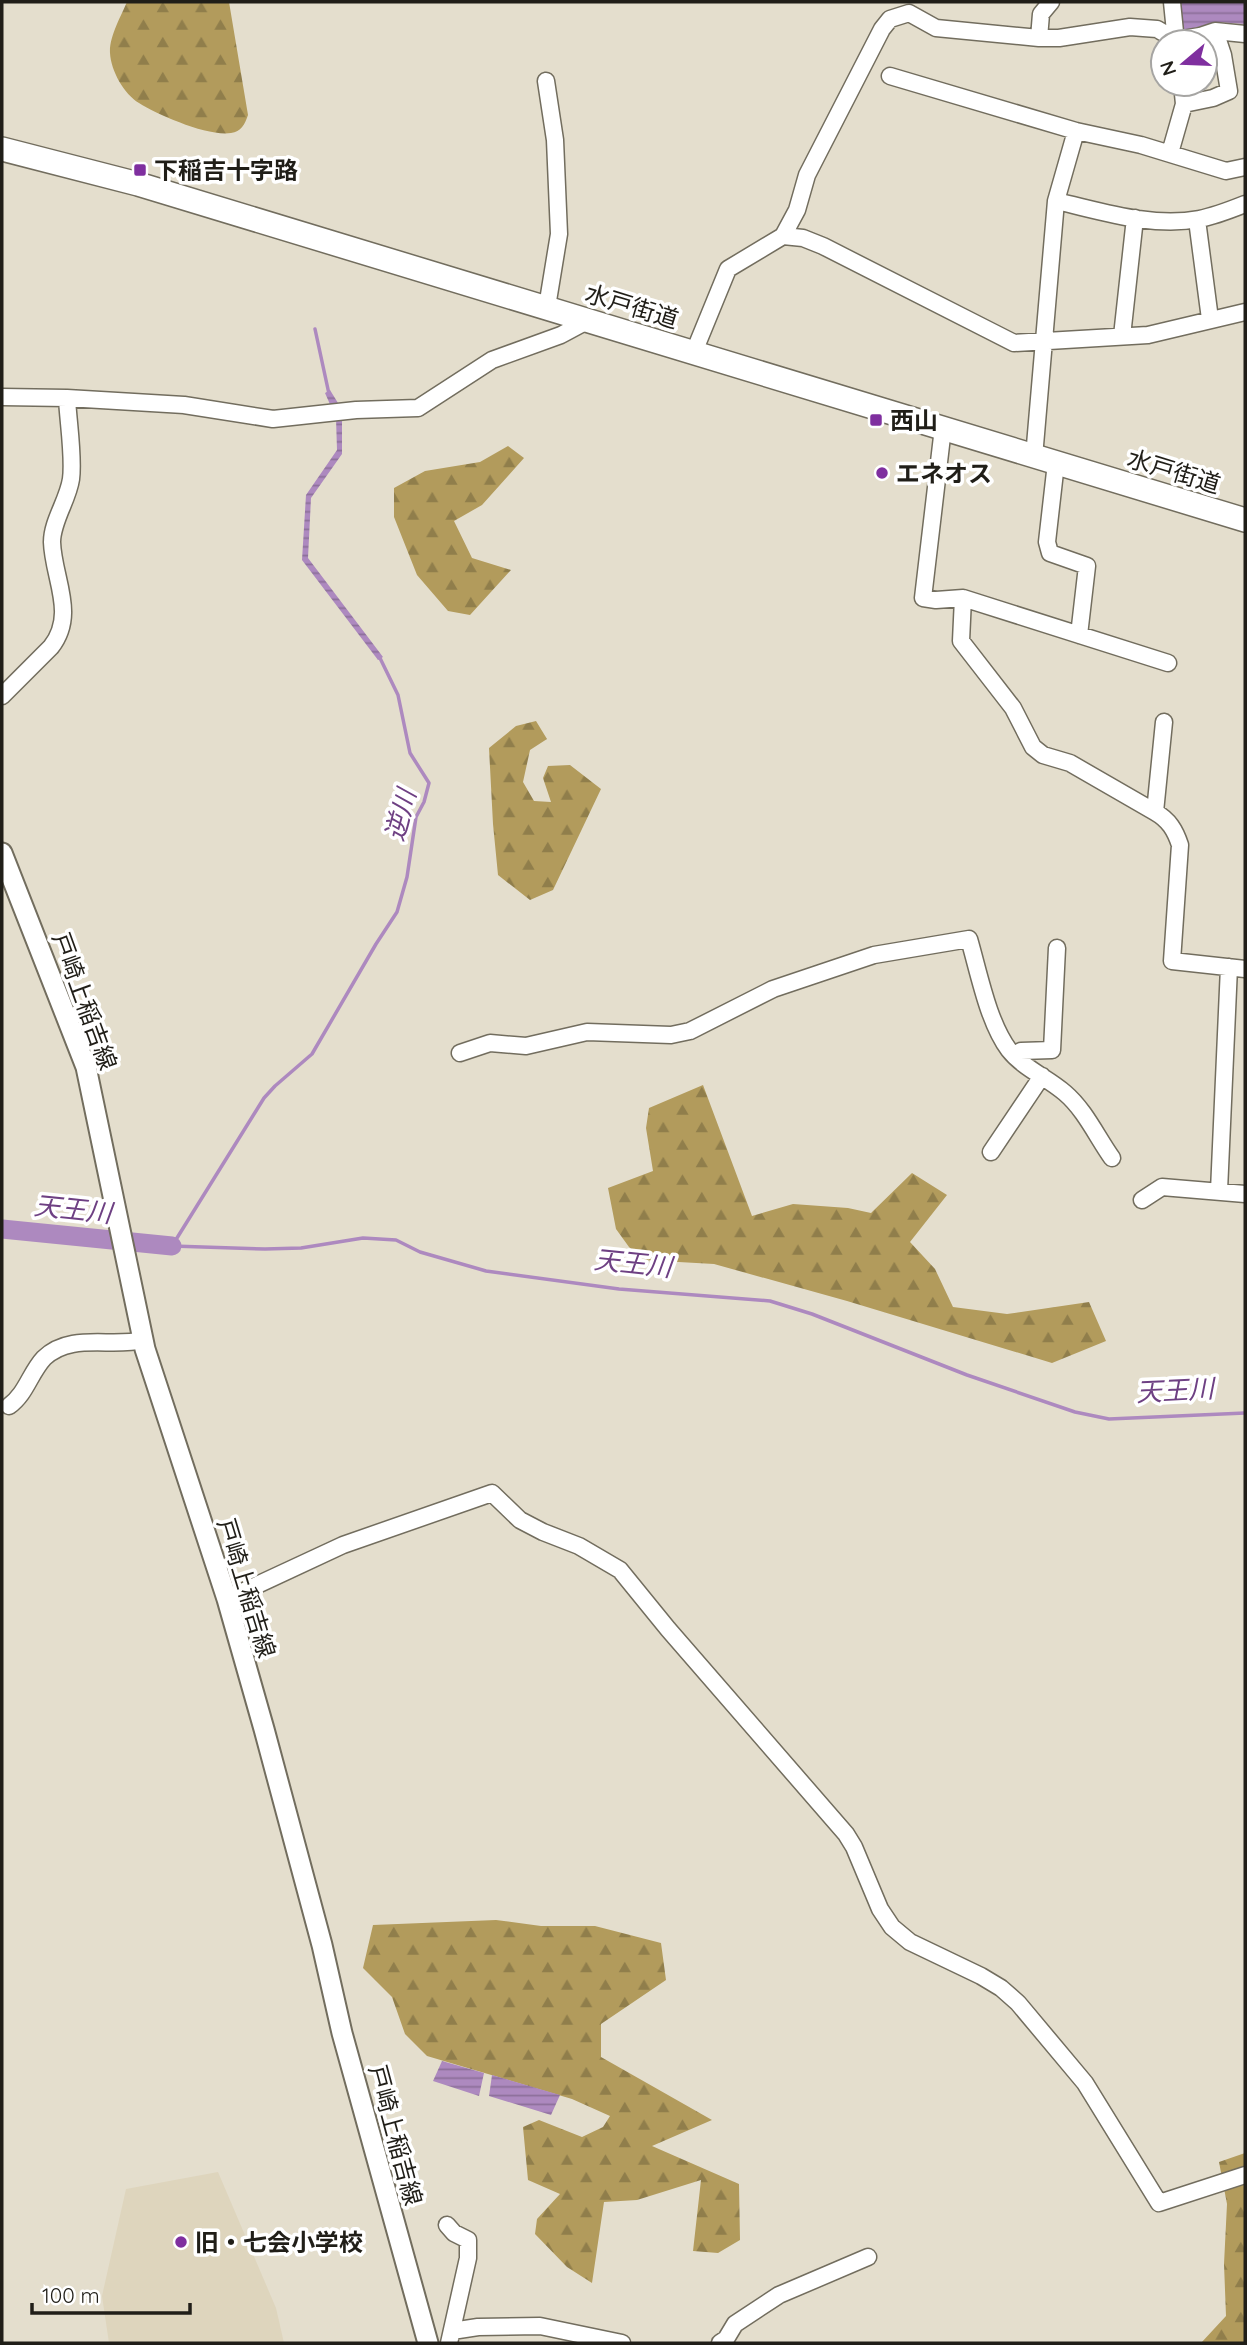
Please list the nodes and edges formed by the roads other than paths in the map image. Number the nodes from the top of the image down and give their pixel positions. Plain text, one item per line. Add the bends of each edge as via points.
1 (1051, 2) edge
2 (1172, 2) edge
3 (1151, 28) edge
4 (1175, 28) edge
5 (1219, 31) edge
6 (1245, 34) edge
7 (1039, 38) junction
8 (1219, 43) edge
9 (890, 76) dead end
10 (546, 81) dead end
11 (1219, 95) edge
12 (1183, 98) edge
13 (1213, 98) edge
14 (1184, 104) junction
15 (1076, 131) junction
16 (2, 149) edge
17 (1170, 153) junction
18 (1242, 167) edge
19 (1245, 184) edge
20 (1056, 201) junction
21 (1245, 204) edge
22 (1135, 218) junction
23 (1197, 220) junction
24 (783, 236) junction
25 (547, 307) junction
26 (1245, 312) edge
27 (1210, 319) junction
28 (589, 320) junction
29 (1122, 337) junction
30 (1042, 342) junction
31 (694, 352) junction
32 (2, 397) edge
33 (67, 398) junction
34 (943, 428) junction
35 (1034, 457) junction
36 (1056, 463) junction
37 (1245, 520) edge
38 (963, 598) junction
39 (1079, 635) junction
40 (1168, 663) dead end
41 (2, 696) edge
42 (1164, 722) dead end
43 (1155, 812) junction
44 (2, 853) edge
45 (1057, 948) dead end
46 (1237, 968) edge
47 (460, 1053) dead end
48 (1014, 1055) junction
49 (1042, 1076) junction
50 (991, 1152) dead end
51 (1112, 1158) dead end
52 (1219, 1191) junction
53 (1245, 1194) edge
54 (1142, 1200) dead end
55 (143, 1340) junction
56 (9, 1406) dead end
57 (227, 1599) junction
58 (1245, 2175) edge
59 (447, 2225) dead end
60 (868, 2257) dead end
61 (450, 2337) edge
62 (428, 2343) edge
63 (622, 2343) edge
64 (720, 2343) edge

1 - 7 street via 1041,14
2 - 4 street
3 - 7 street
5 - 6 street
7 - 24 street via 936,28 909,13 890,19 807,175 797,210
8 - 11 street via 1229,91
9 - 15 street
10 - 25 street via 555,140 559,234
12 - 14 street
13 - 14 street
14 - 17 street
15 - 17 street
15 - 20 street
16 - 25 highway, 水戸街道 via 138,184
17 - 18 street via 1226,172
18 - 19 street
20 - 22 street
20 - 30 street
21 - 23 street
22 - 23 street
22 - 29 street
23 - 27 street
24 - 30 street via 823,246 1014,343
24 - 31 street via 728,269
25 - 28 highway, 水戸街道
26 - 27 street
27 - 29 street
28 - 31 highway, 水戸街道
28 - 33 street via 492,360 418,408 284,418 184,405
29 - 30 street
30 - 35 street
31 - 34 highway, 水戸街道
32 - 33 street
33 - 41 street via 72,478 52,543 63,620 56,641
34 - 35 highway, 水戸街道
34 - 38 street via 923,598
35 - 36 highway, 水戸街道
36 - 37 highway, 水戸街道
36 - 39 street via 1047,542 1050,553 1087,566
38 - 39 street
38 - 43 street via 961,641 1013,708 1033,747
39 - 40 street
42 - 43 street
43 - 46 street via 1175,829 1180,845 1172,961
44 - 55 main road, 戸崎上稲吉線 via 86,1067
45 - 48 street via 1052,1050
46 - 52 street
47 - 48 street via 490,1043 526,1046 587,1032 671,1035 690,1031 773,989 874,955 969,939 994,1020
48 - 49 street
49 - 50 street
49 - 51 street via 1079,1108
52 - 53 street
52 - 54 street via 1162,1188
55 - 56 street via 60,1347 45,1357
55 - 57 main road, 戸崎上稲吉線
57 - 58 street via 343,1545 492,1493 531,1526 621,1570 846,1834 892,1927 910,1942 1001,1988 1018,2003 1085,2083 1159,2203
57 - 62 main road, 戸崎上稲吉線
59 - 61 street via 468,2240
60 - 64 street via 779,2295 735,2325
61 - 63 street via 478,2326 540,2326

